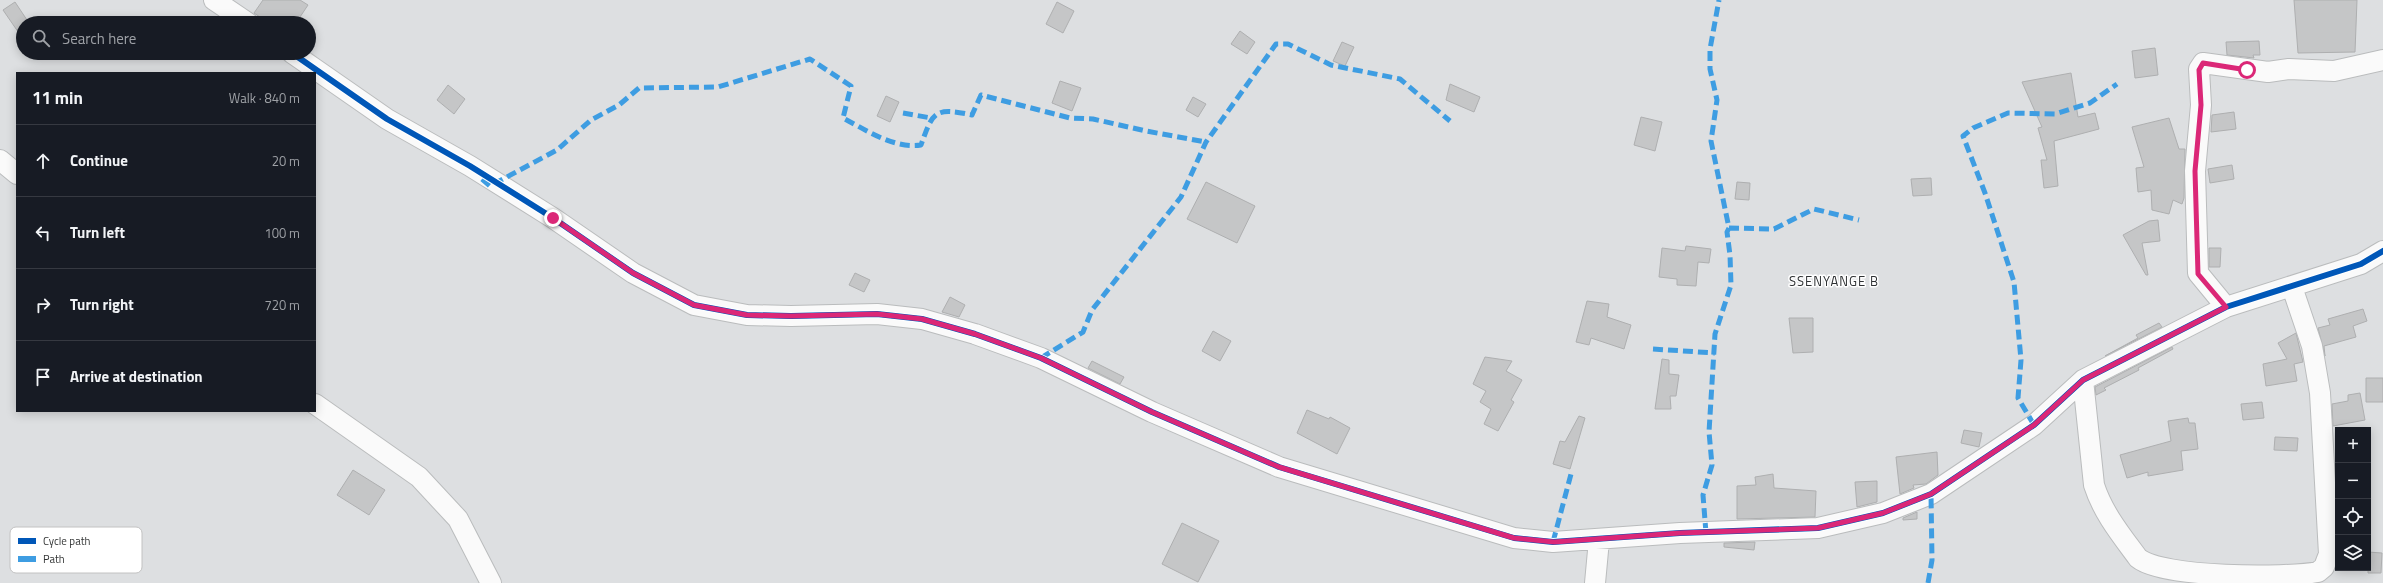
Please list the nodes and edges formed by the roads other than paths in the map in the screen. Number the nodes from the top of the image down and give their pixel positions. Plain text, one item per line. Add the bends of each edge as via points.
1 (214, 0) edge
2 (238, 16) edge
3 (302, 60) edge
4 (2383, 60) edge
5 (0, 160) edge
6 (16, 173) edge
7 (2383, 251) edge
8 (2292, 286) junction
9 (2226, 307) junction
10 (2083, 380) junction
11 (316, 405) edge
12 (1599, 540) junction
13 (491, 583) edge
14 (1595, 583) edge

1 - 2 street
3 - 12 street via 387,119 470,166 553,218 633,273 694,305 747,315 877,314 922,319 975,334 1041,358 1152,412 1279,467 1514,538 1554,542
4 - 9 street via 2334,71 2289,69 2268,72 2203,63 2200,66 2201,105 2195,171 2198,274
5 - 6 street
7 - 8 street via 2361,264
8 - 9 street
8 - 10 street via 2312,346 2320,394 2329,554 2324,567 2318,572 2269,577 2187,571 2144,564 2098,499 2094,485
9 - 10 street
10 - 12 street via 2034,425 1931,494 1883,513 1818,528 1680,533
11 - 13 street via 419,477 458,519
12 - 14 street

